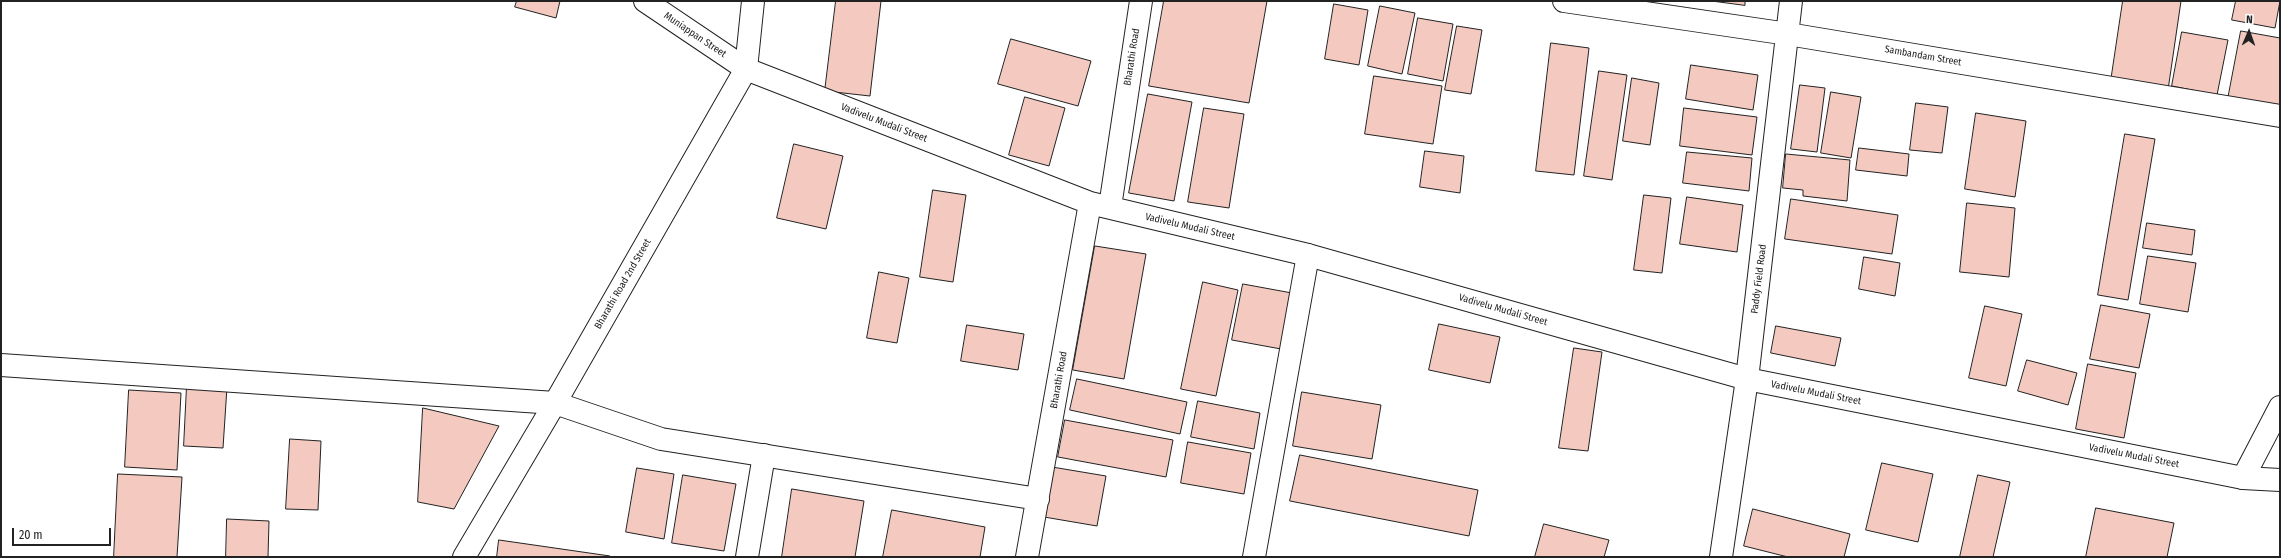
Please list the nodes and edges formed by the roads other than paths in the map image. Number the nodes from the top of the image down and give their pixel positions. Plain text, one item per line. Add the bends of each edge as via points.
1 (645, 1) edge
2 (753, 1) edge
3 (1140, 1) edge
4 (1564, 1) edge
5 (1791, 1) edge
6 (1788, 34) junction
7 (746, 69) junction
8 (2280, 116) edge
9 (1100, 205) junction
10 (1308, 255) junction
11 (1, 365) edge
12 (1747, 379) junction
13 (555, 403) junction
14 (2280, 407) edge
15 (764, 456) junction
16 (2243, 478) junction
17 (2280, 480) edge
18 (1038, 499) junction
19 (464, 557) edge
20 (747, 557) edge
21 (1027, 557) edge
22 (1254, 557) edge
23 (1721, 557) edge

1 - 7 street, Muniappan Street
2 - 7 street, Bharathi Road 2nd Street
3 - 9 street, Bharathi Road
4 - 6 street, Sambandam Street
5 - 6 street, Paddy Field Road
6 - 8 street, Sambandam Street
6 - 12 street, Paddy Field Road
7 - 9 street, Vadivelu Mudali Street
7 - 13 street, Bharathi Road 2nd Street
9 - 10 street, Vadivelu Mudali Street
9 - 18 street, Bharathi Road
10 - 12 street, Vadivelu Mudali Street
10 - 22 street
11 - 13 street
12 - 16 street, Vadivelu Mudali Street
12 - 23 street, Paddy Field Road
13 - 15 street via 661,439
13 - 19 street, Bharathi Road 2nd Street
14 - 16 street
15 - 18 street
15 - 20 street
16 - 17 street, Vadivelu Mudali Street
18 - 21 street, Bharathi Road

